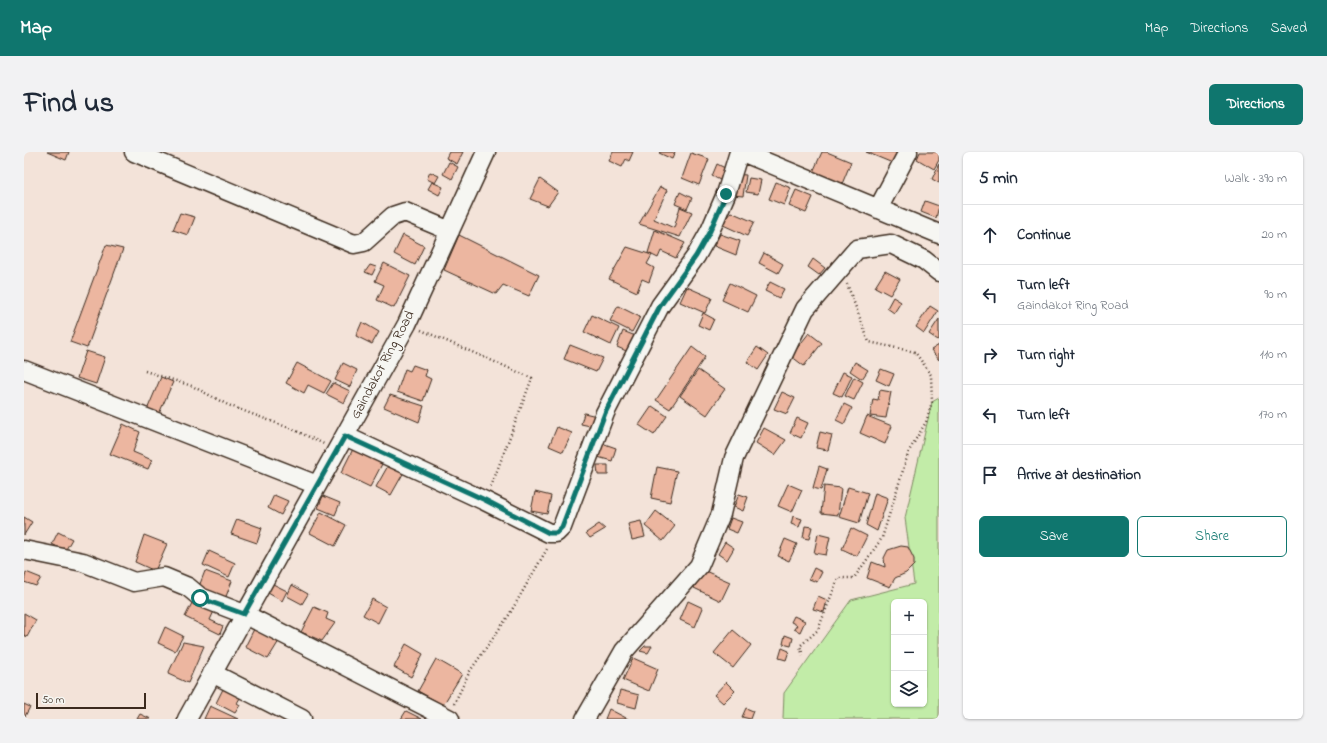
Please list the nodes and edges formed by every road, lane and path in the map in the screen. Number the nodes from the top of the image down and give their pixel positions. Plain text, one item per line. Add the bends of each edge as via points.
1 (134, 152) edge
2 (486, 152) edge
3 (739, 152) edge
4 (742, 152) edge
5 (908, 152) edge
6 (878, 209) junction
7 (450, 231) junction
8 (939, 234) edge
9 (840, 267) junction
10 (939, 272) edge
11 (407, 324) junction
12 (24, 370) edge
13 (145, 371) dead end
14 (341, 443) junction
15 (317, 485) junction
16 (485, 500) junction
17 (556, 533) junction
18 (24, 550) edge
19 (244, 614) junction
20 (803, 656) dead end
21 (212, 673) junction
22 (449, 718) edge
23 (187, 719) edge
24 (302, 719) edge
25 (585, 719) edge

1 - 7 street via 354,244 364,242 393,216 406,212
2 - 7 street, Gaindakot Ring Road
3 - 17 street via 726,194 710,231 696,256 660,306 605,413 562,527
4 - 6 street
5 - 6 street
6 - 8 street
7 - 11 street, Gaindakot Ring Road
9 - 10 street via 857,249 891,244 924,260
9 - 20 path via 869,342 915,352 931,375 932,402 926,422 908,451 882,538 854,578 838,578 818,630 800,646
9 - 25 street via 805,309 734,458 721,514 699,566 624,651
11 - 14 street, Gaindakot Ring Road
11 - 16 path via 532,378
12 - 15 street
13 - 14 path via 192,386 228,405 292,429
14 - 15 street, Gaindakot Ring Road
14 - 16 street
15 - 19 street, Gaindakot Ring Road
16 - 17 street via 549,533
17 - 22 path via 508,615 470,671
18 - 19 street via 83,562 134,582 164,577 188,586 200,598
19 - 21 street, Gaindakot Ring Road
19 - 22 street
21 - 23 street, Gaindakot Ring Road
21 - 24 street

